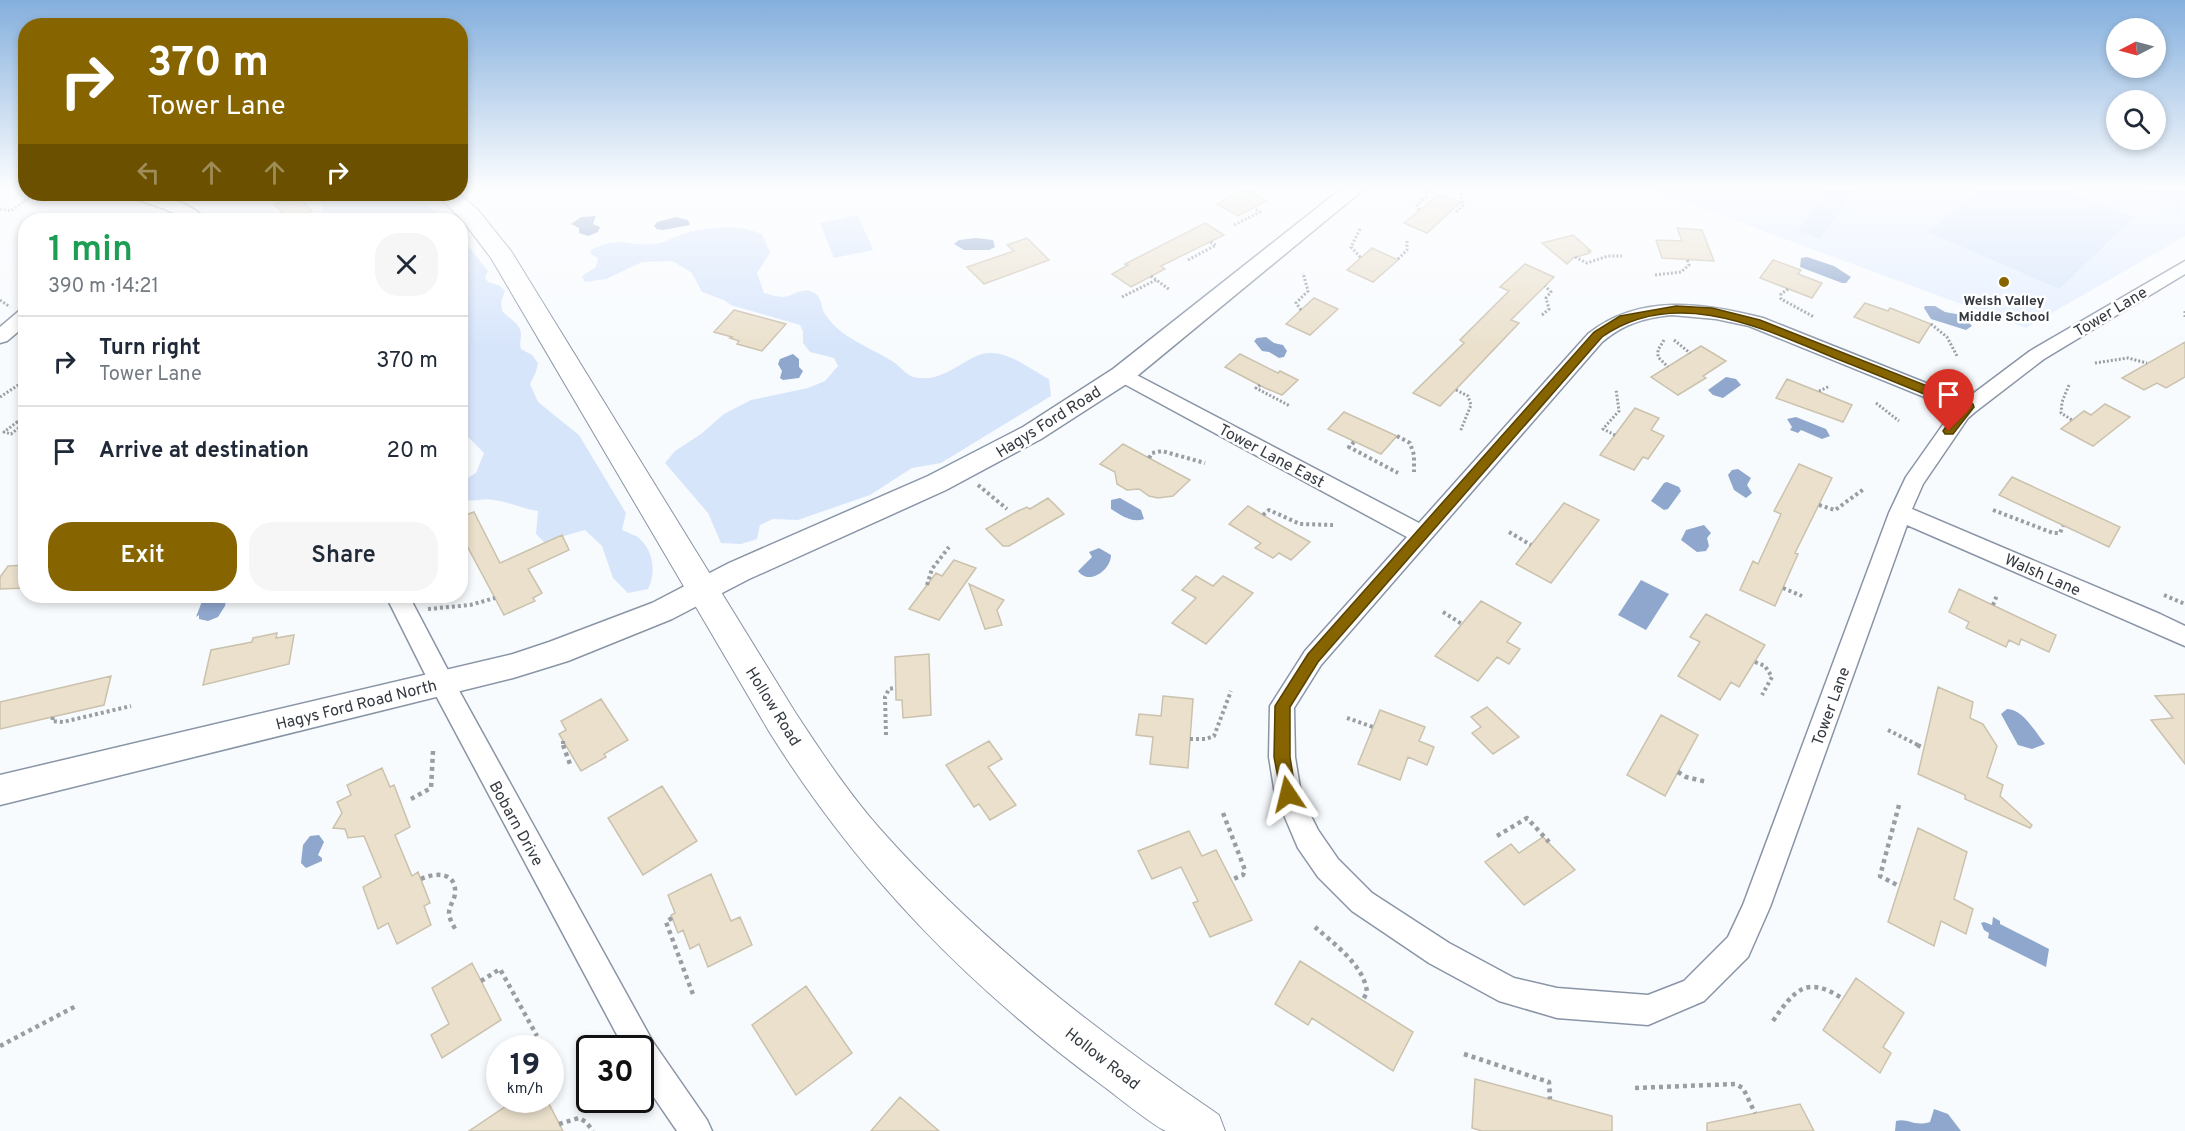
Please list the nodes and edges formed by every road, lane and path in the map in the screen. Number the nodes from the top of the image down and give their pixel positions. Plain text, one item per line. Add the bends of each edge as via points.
1 (1407, 241) dead end
2 (491, 242) edge
3 (1210, 242) dead end
4 (1288, 242) edge
5 (1354, 242) edge
6 (1622, 256) dead end
7 (1575, 257) dead end
8 (1361, 258) dead end
9 (1398, 259) dead end
10 (1688, 259) dead end
11 (1188, 260) dead end
12 (2185, 266) edge
13 (1303, 273) dead end
14 (1655, 275) dead end
15 (1150, 276) dead end
16 (1156, 280) junction
17 (1545, 286) dead end
18 (1788, 289) dead end
19 (1170, 290) dead end
20 (1122, 297) dead end
21 (1301, 310) dead end
22 (2185, 311) edge
23 (1542, 315) dead end
24 (1814, 317) dead end
25 (2185, 319) edge
26 (18, 322) edge
27 (1931, 324) dead end
28 (0, 338) edge
29 (1664, 340) dead end
30 (1674, 340) dead end
31 (1690, 353) dead end
32 (1957, 356) dead end
33 (2095, 363) dead end
34 (2147, 363) dead end
35 (1668, 367) dead end
36 (1122, 375) junction
37 (18, 385) edge
38 (1260, 385) dead end
39 (2069, 385) dead end
40 (1830, 386) dead end
41 (1616, 388) dead end
42 (1456, 390) dead end
43 (1819, 392) dead end
44 (0, 397) edge
45 (1876, 403) dead end
46 (1290, 406) dead end
47 (1968, 407) junction
48 (2072, 420) dead end
49 (1899, 421) dead end
50 (18, 422) edge
51 (18, 428) edge
52 (1460, 432) dead end
53 (1615, 435) dead end
54 (1397, 436) dead end
55 (1354, 442) dead end
56 (1149, 458) dead end
57 (1205, 463) dead end
58 (961, 471) junction
59 (1414, 472) dead end
60 (1398, 474) dead end
61 (1864, 489) dead end
62 (1819, 505) dead end
63 (1007, 509) dead end
64 (1993, 510) dead end
65 (1900, 513) junction
66 (1263, 515) dead end
67 (1333, 525) dead end
68 (2063, 525) dead end
69 (1509, 532) dead end
70 (1422, 535) junction
71 (1531, 545) dead end
72 (950, 547) dead end
73 (927, 585) dead end
74 (1783, 588) dead end
75 (703, 590) junction
76 (1997, 595) dead end
77 (2164, 595) dead end
78 (1802, 596) dead end
79 (495, 598) dead end
80 (2185, 603) edge
81 (402, 605) edge
82 (1993, 605) dead end
83 (1443, 612) dead end
84 (1462, 624) dead end
85 (2185, 637) edge
86 (1755, 662) dead end
87 (442, 683) junction
88 (895, 688) dead end
89 (1232, 690) dead end
90 (1762, 695) dead end
91 (130, 706) dead end
92 (53, 717) dead end
93 (1347, 718) dead end
94 (1373, 727) dead end
95 (1888, 730) dead end
96 (886, 735) dead end
97 (1190, 739) dead end
98 (563, 741) dead end
99 (1924, 748) dead end
100 (433, 752) dead end
101 (571, 767) dead end
102 (1678, 772) dead end
103 (1707, 782) dead end
104 (0, 790) edge
105 (411, 799) dead end
106 (1899, 806) dead end
107 (1223, 813) dead end
108 (1497, 836) dead end
109 (1549, 842) dead end
110 (421, 879) dead end
111 (1231, 880) dead end
112 (1899, 886) dead end
113 (672, 918) dead end
114 (1315, 927) dead end
115 (456, 931) dead end
116 (481, 981) dead end
117 (694, 997) dead end
118 (1843, 999) dead end
119 (1363, 1000) dead end
120 (76, 1006) dead end
121 (1773, 1020) dead end
122 (536, 1035) edge
123 (632, 1035) edge
124 (0, 1046) edge
125 (1464, 1054) dead end
126 (654, 1070) edge
127 (1635, 1088) dead end
128 (1550, 1099) dead end
129 (1755, 1113) dead end
130 (559, 1124) dead end
131 (593, 1131) edge
132 (696, 1131) edge
133 (1203, 1131) edge

1 - 9 path via 1407,250
2 - 75 main road, Hollow Road
3 - 11 path via 1216,245
4 - 36 street, Hagys Ford Road
5 - 8 path via 1351,247
6 - 7 path via 1587,263
10 - 14 path via 1689,265 1682,272
12 - 47 street, Tower Lane via 2037,355
13 - 21 path via 1308,291 1296,303
15 - 16 path
16 - 19 path
16 - 20 path
17 - 23 path via 1551,292 1546,298 1549,309
18 - 24 path via 1781,299
22 - 25 path
26 - 28 street
27 - 32 path via 1951,339
29 - 35 path via 1658,357
30 - 31 path
33 - 34 path via 2124,358
36 - 58 street, Hagys Ford Road via 1032,434
36 - 70 street, Tower Lane East
37 - 44 path
38 - 46 path via 1256,388
39 - 48 path via 2061,413
40 - 43 path
41 - 53 path via 1619,411 1603,429
42 - 52 path via 1468,396 1471,405
45 - 49 path
47 - 65 street, Tower Lane via 1913,482
47 - 70 street via 1730,314 1676,310 1624,318 1598,334
50 - 51 path via 4,432 11,434
54 - 59 path via 1410,443
55 - 60 path via 1349,447
56 - 57 path via 1162,451
58 - 63 path
58 - 75 street, Hagys Ford Road
61 - 62 path via 1835,510
64 - 68 path via 2053,533 2060,533
65 - 70 street, Tower Lane via 1738,947 1694,991 1648,1010 1557,1003 1509,992 1439,953 1362,902 1328,868 1308,839 1288,794 1281,748 1282,706 1313,658
65 - 85 street, Walsh Lane
66 - 67 path via 1269,510 1301,525
69 - 71 path
72 - 73 path via 931,568
74 - 78 path
75 - 87 street, Hagys Ford Road North via 662,611 557,652
75 - 133 main road, Hollow Road via 803,753 868,842 966,944 1023,996
76 - 82 path
77 - 80 path
79 - 81 path via 470,605 425,609
81 - 87 street, Bobarn Drive
83 - 84 path
86 - 90 path via 1765,666 1772,677
87 - 104 street, Hagys Ford Road North
87 - 123 street, Bobarn Drive
88 - 96 path via 885,697
89 - 97 path via 1214,736
91 - 92 path via 63,722 52,722
93 - 94 path
95 - 99 path
98 - 101 path
100 - 105 path via 431,788
102 - 103 path
106 - 112 path via 1880,876
107 - 111 path via 1245,870
108 - 109 path via 1527,818
110 - 115 path via 438,872 452,879 455,894 449,913
113 - 117 path via 666,922
114 - 119 path via 1344,953 1365,980 1367,991
116 - 122 path via 500,969
118 - 121 path via 1813,984 1802,987 1789,997
120 - 124 path
125 - 128 path via 1549,1082
126 - 132 street, Bobarn Drive
127 - 129 path via 1735,1084 1743,1088
130 - 131 path via 581,1117

